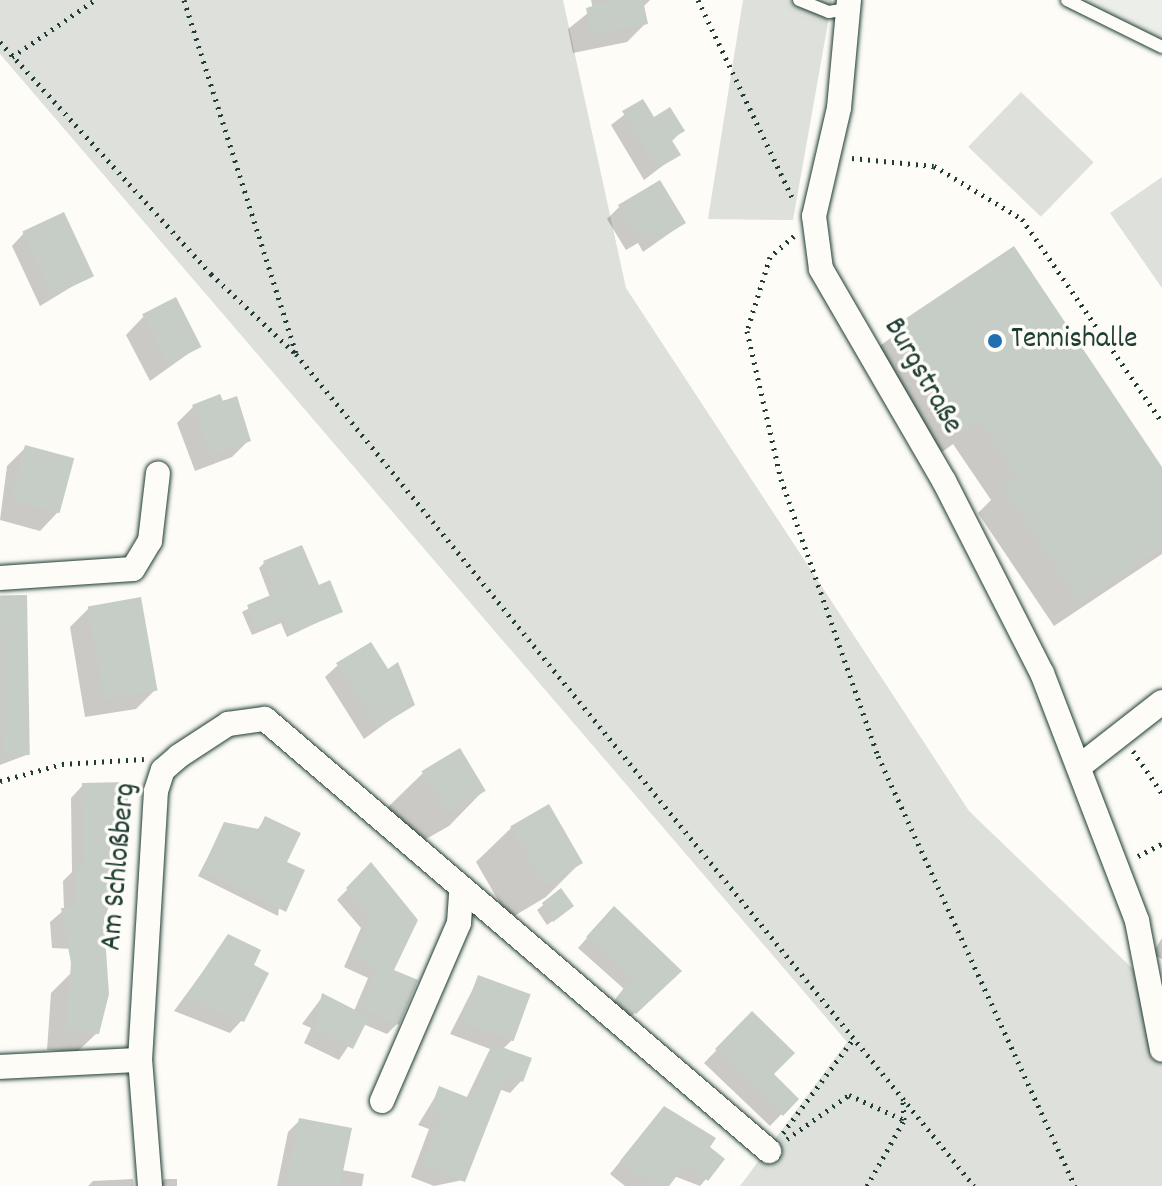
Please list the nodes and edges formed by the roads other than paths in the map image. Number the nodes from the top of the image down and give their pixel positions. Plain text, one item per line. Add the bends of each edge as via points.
1 (799, 0) edge
2 (1067, 0) edge
3 (847, 5) edge
4 (1162, 47) edge
5 (158, 473) dead end
6 (0, 578) edge
7 (1162, 702) edge
8 (1080, 766) junction
9 (461, 891) junction
10 (1162, 1050) edge
11 (140, 1060) junction
12 (0, 1067) edge
13 (382, 1101) dead end
14 (775, 1147) road end
15 (150, 1186) edge

1 - 3 lane via 829,12
2 - 4 lane
3 - 8 street, Burgstraße via 839,108 814,216 821,269 944,481 1042,673
5 - 6 street via 150,541 133,569
7 - 8 street
8 - 10 street, Burgstraße via 1137,921
9 - 11 street, Am Schloßberg via 265,719 228,724 163,770 156,791
9 - 13 street via 459,923
9 - 14 street, Am Schloßberg
11 - 12 street
11 - 15 street, Am Schloßberg

